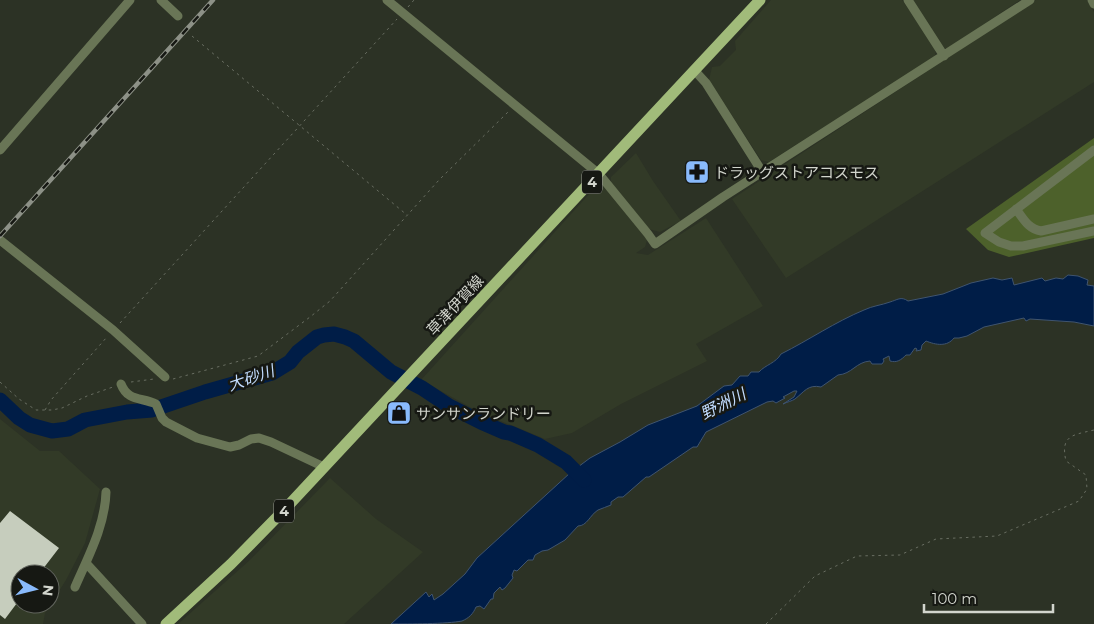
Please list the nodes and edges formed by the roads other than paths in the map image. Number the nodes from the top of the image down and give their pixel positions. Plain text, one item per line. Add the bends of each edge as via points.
1 (130, 0) edge
2 (161, 0) edge
3 (387, 0) edge
4 (760, 0) edge
5 (908, 0) edge
6 (1030, 0) edge
7 (1092, 0) edge
8 (1094, 4) edge
9 (178, 16) dead end
10 (944, 56) junction
11 (695, 70) junction
12 (0, 150) edge
13 (1094, 150) edge
14 (763, 173) junction
15 (599, 174) junction
16 (1016, 209) junction
17 (1094, 219) edge
18 (1094, 231) edge
19 (0, 240) edge
20 (165, 377) road end
21 (121, 384) road end
22 (324, 467) junction
23 (106, 492) dead end
24 (86, 563) junction
25 (75, 587) dead end
26 (142, 624) edge
27 (166, 624) edge

1 - 12 street
2 - 9 street
3 - 15 street
4 - 11 main road, 草津伊賀線 / 4
5 - 10 street
6 - 10 street
7 - 8 street
10 - 14 street
11 - 14 street
11 - 15 main road, 草津伊賀線 / 4
13 - 16 street
14 - 15 street via 655,244
15 - 22 main road, 草津伊賀線 / 4
16 - 17 street via 1030,228 1041,231
16 - 18 street via 985,233 1011,246 1023,246
19 - 20 street via 113,330
21 - 22 street via 123,392 151,401 166,422 197,438 230,447 259,438
22 - 27 main road, 草津伊賀線 / 4 via 232,564
23 - 24 street via 102,523
24 - 25 street
24 - 26 street

